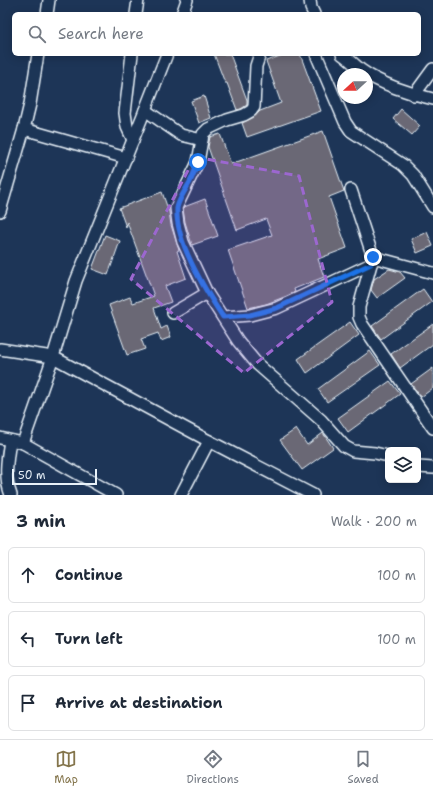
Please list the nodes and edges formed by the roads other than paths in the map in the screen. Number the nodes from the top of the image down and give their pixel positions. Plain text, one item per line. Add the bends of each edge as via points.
1 (49, 0) edge
2 (138, 0) edge
3 (187, 0) edge
4 (47, 12) edge
5 (136, 12) edge
6 (183, 12) edge
7 (38, 56) edge
8 (132, 56) edge
9 (165, 56) edge
10 (259, 56) edge
11 (317, 56) edge
12 (344, 56) edge
13 (433, 69) edge
14 (414, 95) junction
15 (433, 99) edge
16 (145, 110) junction
17 (24, 129) junction
18 (132, 140) junction
19 (202, 140) junction
20 (126, 158) junction
21 (351, 190) dead end
22 (433, 207) edge
23 (0, 211) edge
24 (372, 260) junction
25 (433, 273) edge
26 (207, 293) junction
27 (173, 313) dead end
28 (223, 317) junction
29 (0, 349) edge
30 (53, 357) junction
31 (433, 428) edge
32 (5, 440) edge
33 (209, 441) junction
34 (22, 444) junction
35 (385, 455) edge
36 (421, 467) edge
37 (433, 468) edge
38 (11, 495) edge
39 (116, 495) edge
40 (181, 495) edge
41 (313, 495) edge

1 - 4 street
2 - 5 street
3 - 6 street
7 - 17 street
8 - 18 street via 124,113
9 - 16 street
10 - 19 street via 256,66 254,107 244,115 208,129
11 - 22 street via 351,131 403,164
12 - 14 street via 362,71
13 - 14 street
14 - 15 street
16 - 18 street
16 - 19 street via 181,134
17 - 20 street
17 - 23 street
18 - 20 street
19 - 26 street via 198,162 176,208 183,242
20 - 30 street via 76,281
21 - 24 street
24 - 25 street
24 - 28 street via 277,308 250,315
24 - 31 street via 359,307 359,317
26 - 27 street
26 - 28 street
28 - 35 street via 257,364 321,420 344,446 353,451
29 - 30 street
30 - 33 street
30 - 34 street
32 - 34 street
32 - 38 street via 8,488
33 - 40 street
33 - 41 street
34 - 39 street
36 - 37 street

